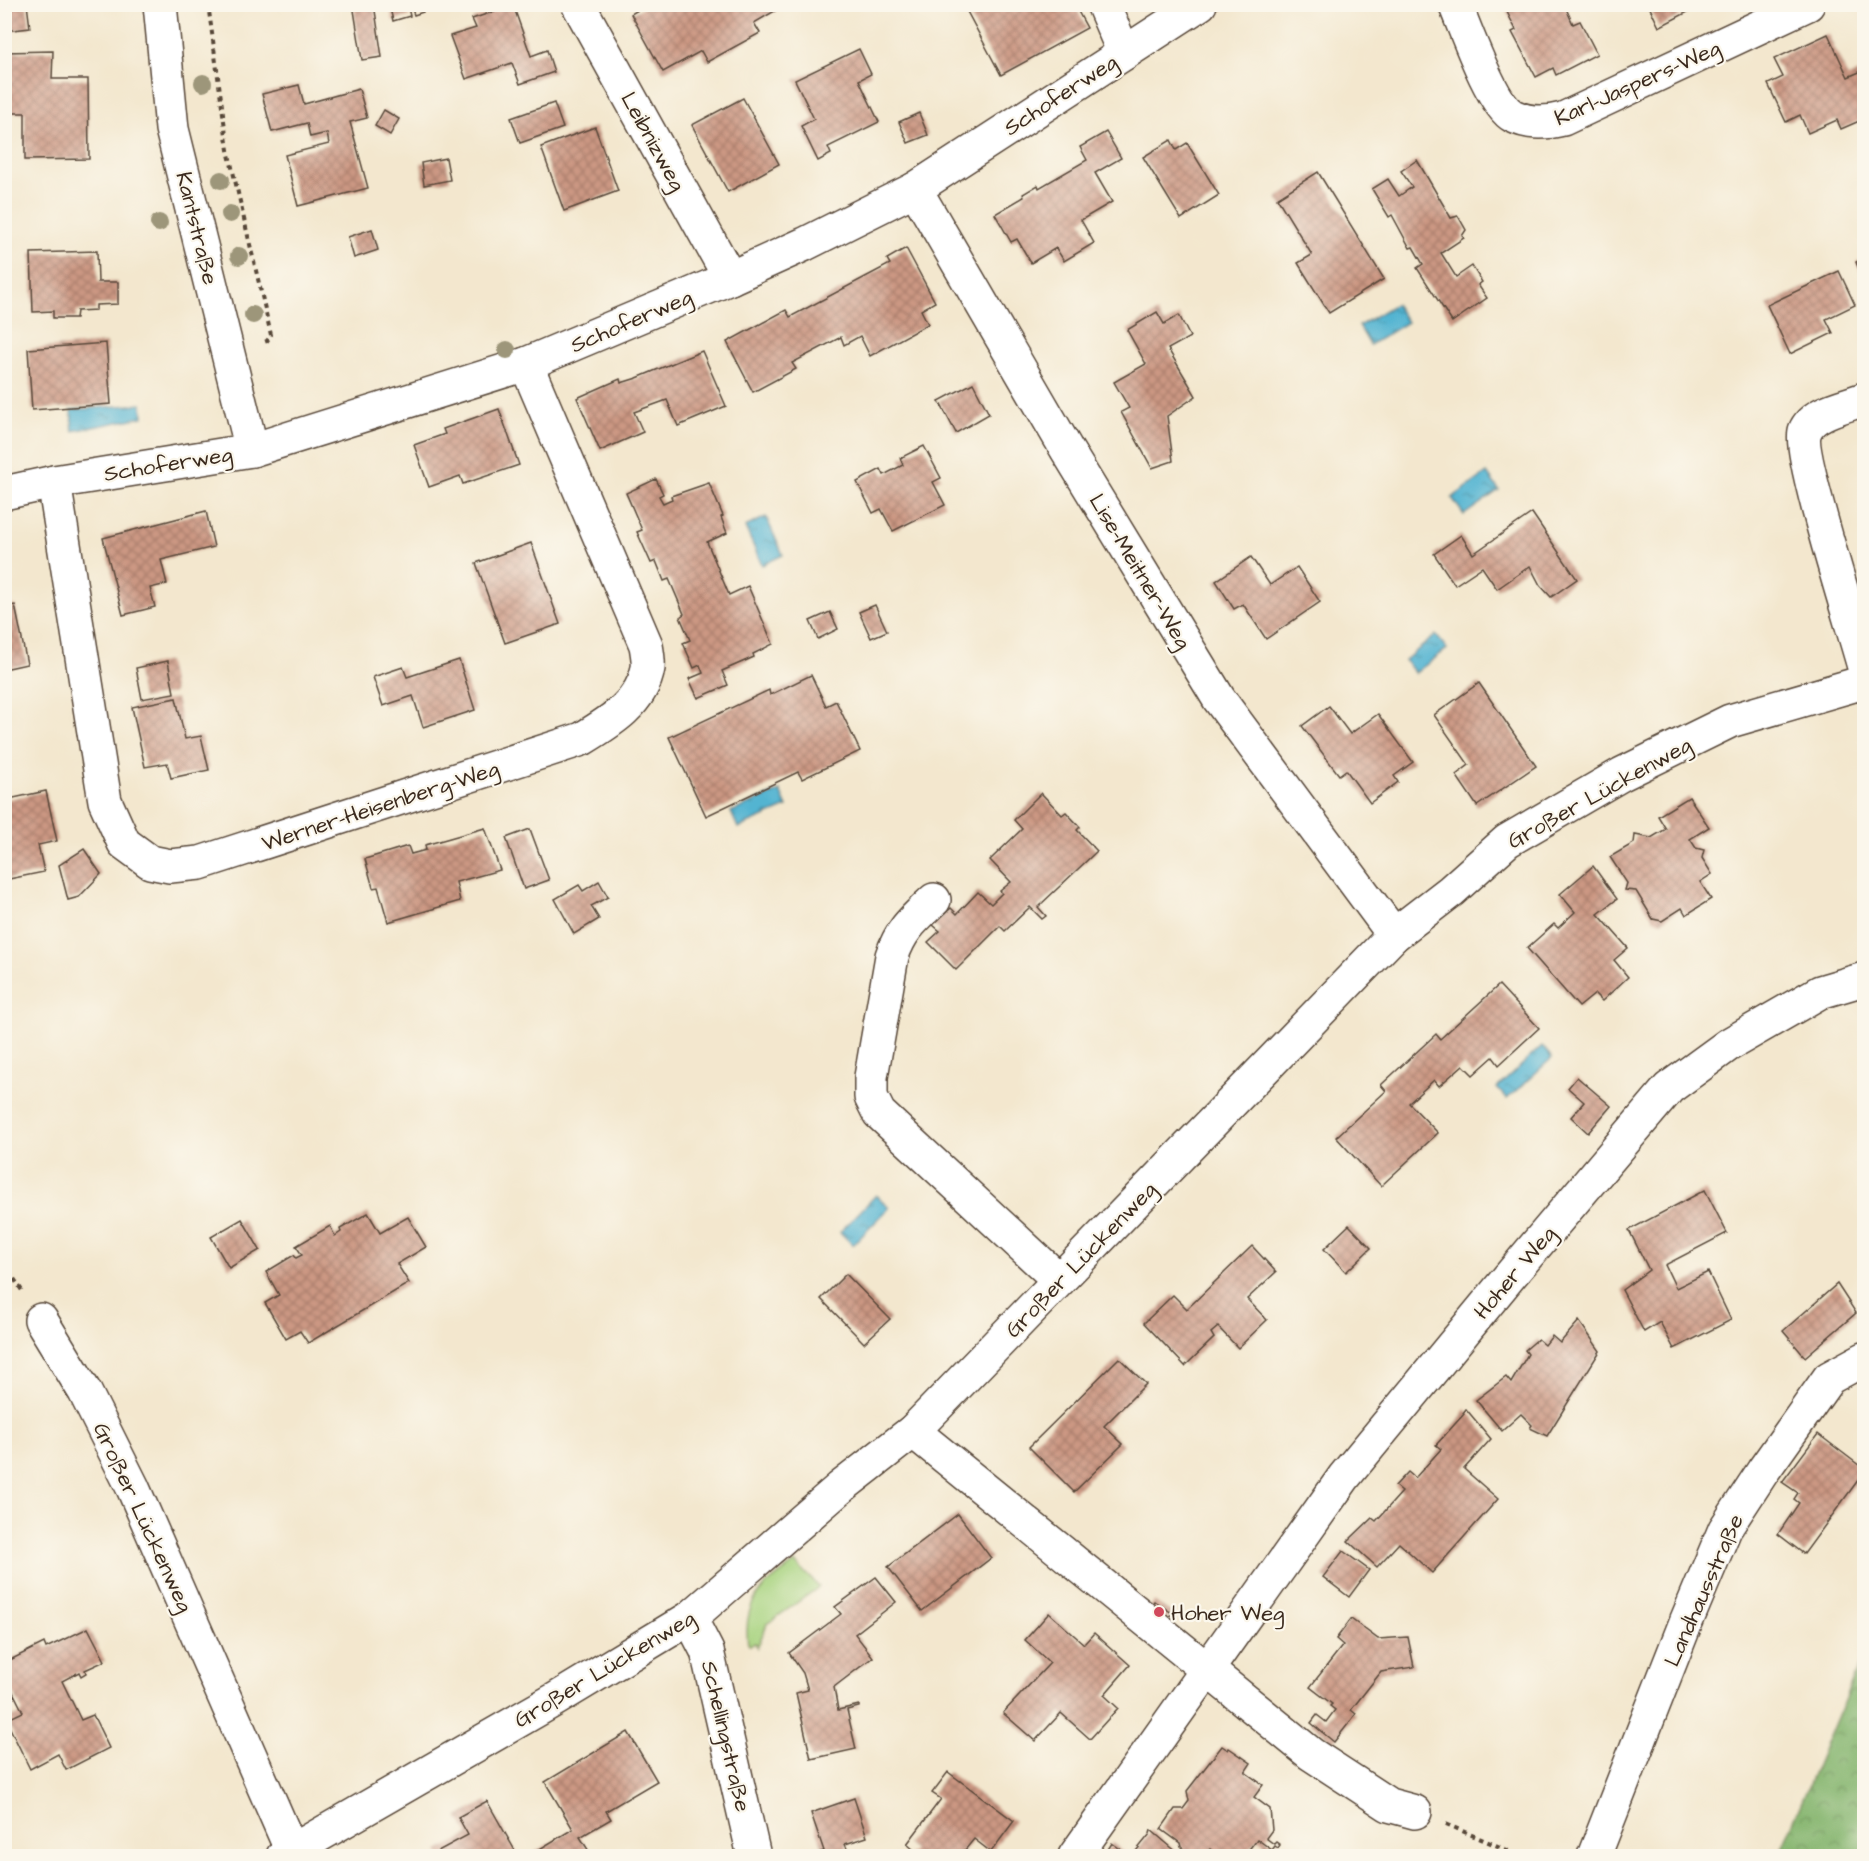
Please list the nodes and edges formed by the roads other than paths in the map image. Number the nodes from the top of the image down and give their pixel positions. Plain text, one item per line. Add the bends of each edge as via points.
1 (160, 4) edge
2 (578, 4) edge
3 (1103, 4) edge
4 (1200, 4) edge
5 (1455, 4) edge
6 (1808, 4) edge
7 (1124, 53) junction
8 (915, 189) junction
9 (730, 278) junction
10 (526, 364) junction
11 (1864, 399) edge
12 (252, 450) junction
13 (54, 482) junction
14 (4, 493) edge
15 (1864, 667) edge
16 (1864, 682) edge
17 (934, 900) dead end
18 (1394, 935) junction
19 (1864, 979) edge
20 (1059, 1280) junction
21 (41, 1320) dead end
22 (1864, 1359) edge
23 (913, 1431) junction
24 (690, 1618) junction
25 (1208, 1670) junction
26 (1415, 1812) road end
27 (290, 1855) edge
28 (754, 1857) edge
29 (1075, 1857) edge
30 (1594, 1857) edge

1 - 12 street, Kantstraße via 172,129 198,194
2 - 9 street, Leibnizweg
3 - 7 street
4 - 7 street, Schoferweg
5 - 6 street, Karl-Jaspers-Weg via 1490,86 1512,116 1543,123 1563,119
7 - 8 street, Schoferweg
8 - 9 street, Schoferweg
8 - 18 street, Lise-Meitner-Weg via 1067,450 1219,699
9 - 10 street, Schoferweg
10 - 12 street, Schoferweg
10 - 13 street, Werner-Heisenberg-Weg via 646,645 649,666 641,690 615,719 582,739 200,863 170,866 150,862 124,843 105,801
11 - 15 street via 1824,414 1810,422 1804,432 1808,468
12 - 13 street, Schoferweg
13 - 14 street, Schoferweg
16 - 18 street, Großer Lückenweg via 1730,721 1622,774 1507,841
17 - 20 street via 897,939 871,1077 871,1097 879,1113
18 - 20 street, Großer Lückenweg
19 - 25 street, Hoher Weg via 1820,992 1728,1045 1669,1089 1344,1477
20 - 23 street, Großer Lückenweg
21 - 27 street, Großer Lückenweg via 86,1392 133,1488
22 - 30 street, Landhausstraße via 1829,1378 1725,1529
23 - 24 street, Großer Lückenweg via 840,1488
23 - 25 street
24 - 27 street, Großer Lückenweg
24 - 28 street, Schellingstraße via 707,1651
25 - 26 street via 1311,1754 1389,1805
25 - 29 street, Hoher Weg

